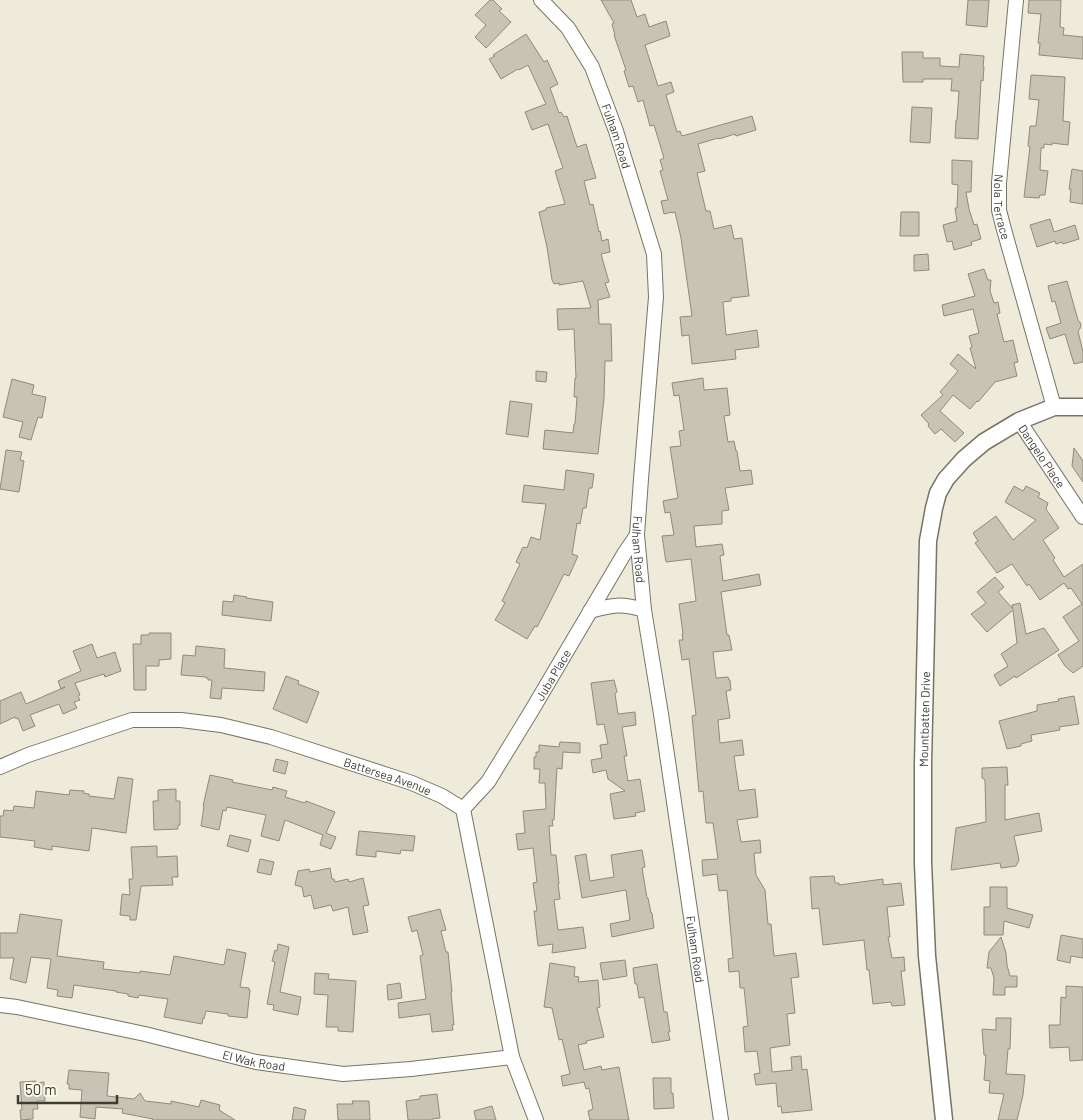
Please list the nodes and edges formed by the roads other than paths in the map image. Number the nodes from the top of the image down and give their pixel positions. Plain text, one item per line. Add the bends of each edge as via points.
1 (540, 0) edge
2 (1016, 0) edge
3 (1054, 407) junction
4 (1083, 407) edge
5 (1019, 421) junction
6 (1083, 517) edge
7 (637, 535) junction
8 (644, 610) junction
9 (590, 611) junction
10 (0, 767) edge
11 (463, 808) junction
12 (0, 1005) edge
13 (512, 1056) junction
14 (536, 1120) edge
15 (721, 1120) edge
16 (944, 1120) edge

1 - 7 street, Fulham Road via 568,28 592,67 616,131 654,254 656,297
2 - 3 street, Nola Terrace via 998,196 1002,226
3 - 4 main road, Mountbatten Drive
3 - 5 main road, Mountbatten Drive
5 - 6 street, Dangelo Place
5 - 16 main road, Mountbatten Drive via 984,442 946,479 938,493 928,541 923,864 927,956
7 - 8 street, Fulham Road
7 - 9 street, Juba Place
8 - 9 street via 612,605
8 - 15 street, Fulham Road
9 - 11 street, Juba Place via 488,782
10 - 11 street, Battersea Avenue via 132,720 181,720 221,725 271,737 412,783
11 - 13 street
12 - 13 street, El Wak Road via 145,1034 256,1062 343,1074
13 - 14 street

